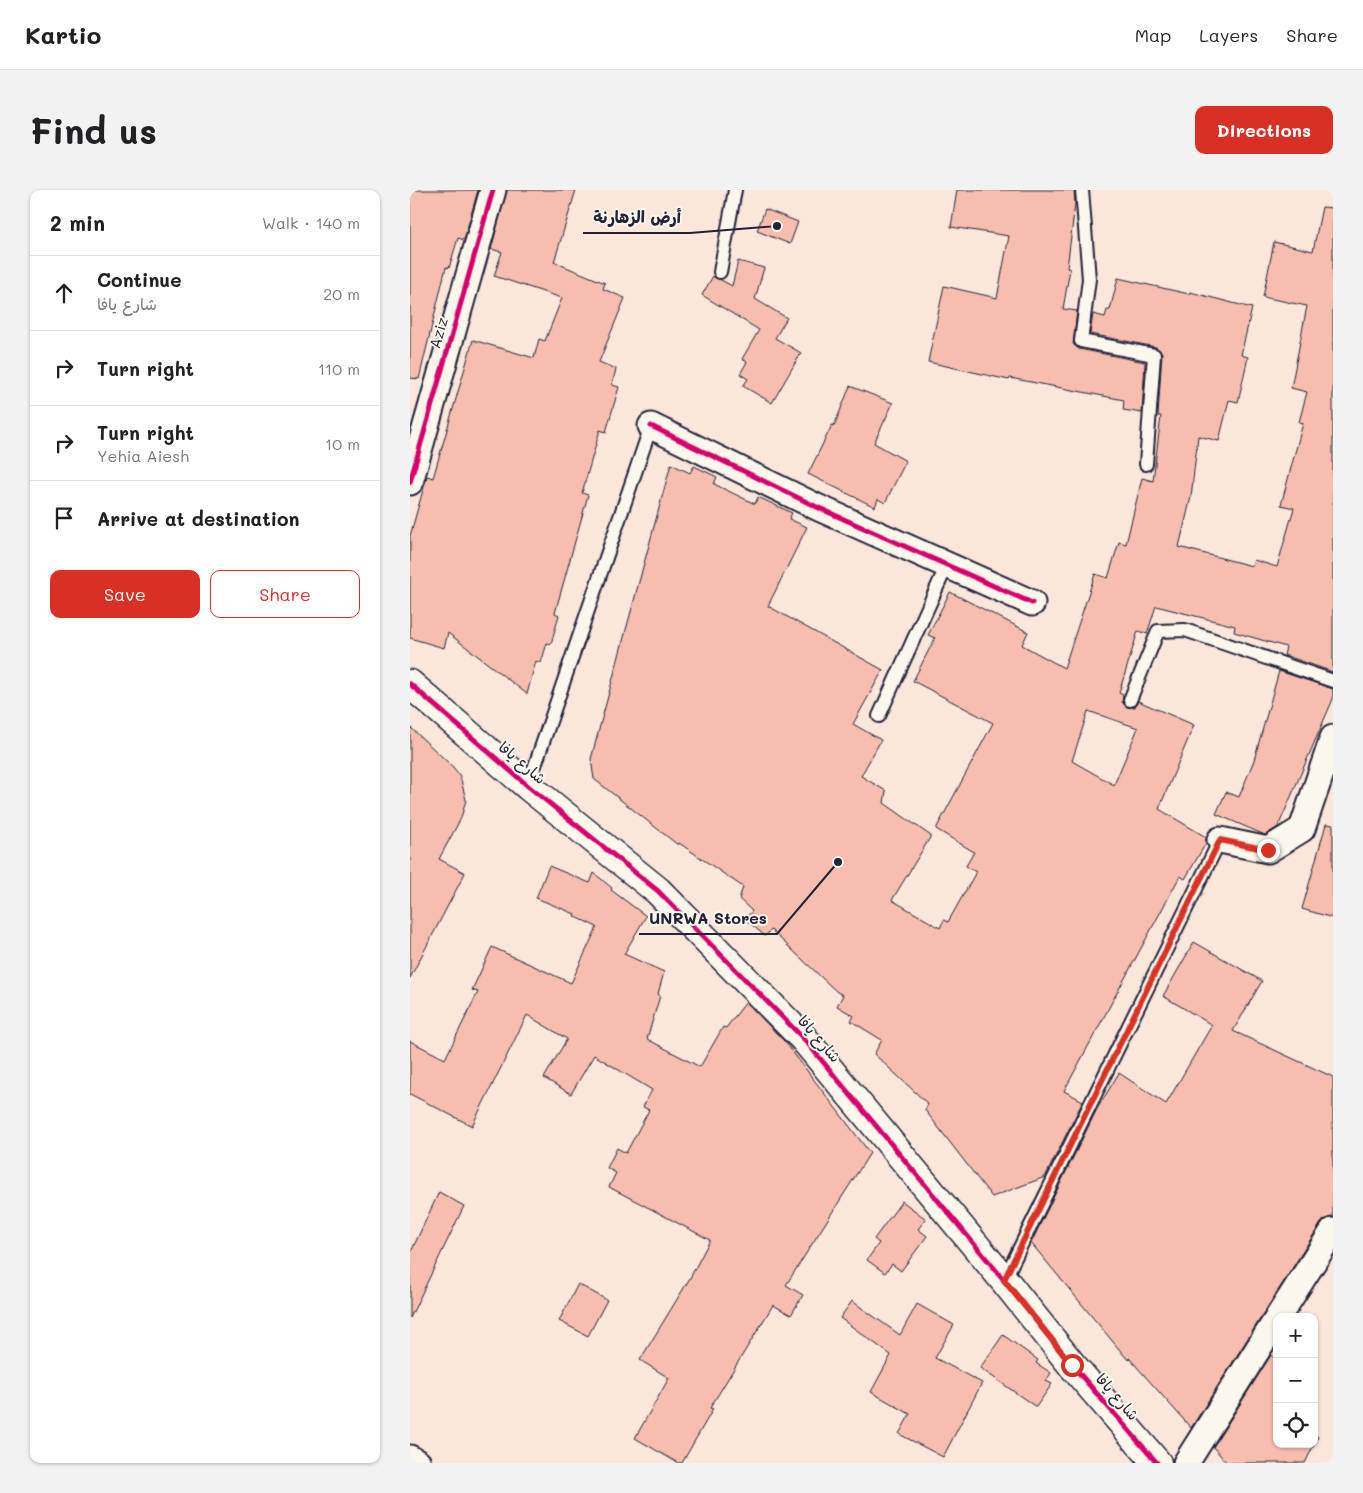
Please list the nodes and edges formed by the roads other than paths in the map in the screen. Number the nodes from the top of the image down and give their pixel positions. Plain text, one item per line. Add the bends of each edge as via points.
1 (493, 190) edge
2 (735, 190) edge
3 (1082, 190) edge
4 (720, 272) dead end
5 (651, 426) joint
6 (1146, 464) dead end
7 (410, 482) edge
8 (947, 565) junction
9 (1032, 603) dead end
10 (1333, 681) edge
11 (410, 684) edge
12 (1130, 700) dead end
13 (879, 716) dead end
14 (1333, 738) edge
15 (528, 786) junction
16 (1220, 840) joint
17 (1333, 1230) edge
18 (1004, 1280) junction
19 (1280, 1313) edge
20 (1273, 1324) edge
21 (410, 1458) edge
22 (418, 1463) edge
23 (1157, 1463) edge
24 (1186, 1463) edge

1 - 7 street, Aziz
2 - 4 lane
3 - 6 lane via 1089,279 1081,341 1154,355
5 - 8 street via 819,508
5 - 15 lane
8 - 9 street
8 - 13 lane
10 - 12 lane via 1185,630 1158,631
11 - 15 street, شارع يافا
14 - 16 street via 1302,829 1268,850
15 - 18 street, شارع يافا via 658,892 804,1039
16 - 18 lane
17 - 19 street
18 - 23 street, شارع يافا
20 - 24 street
21 - 22 street

